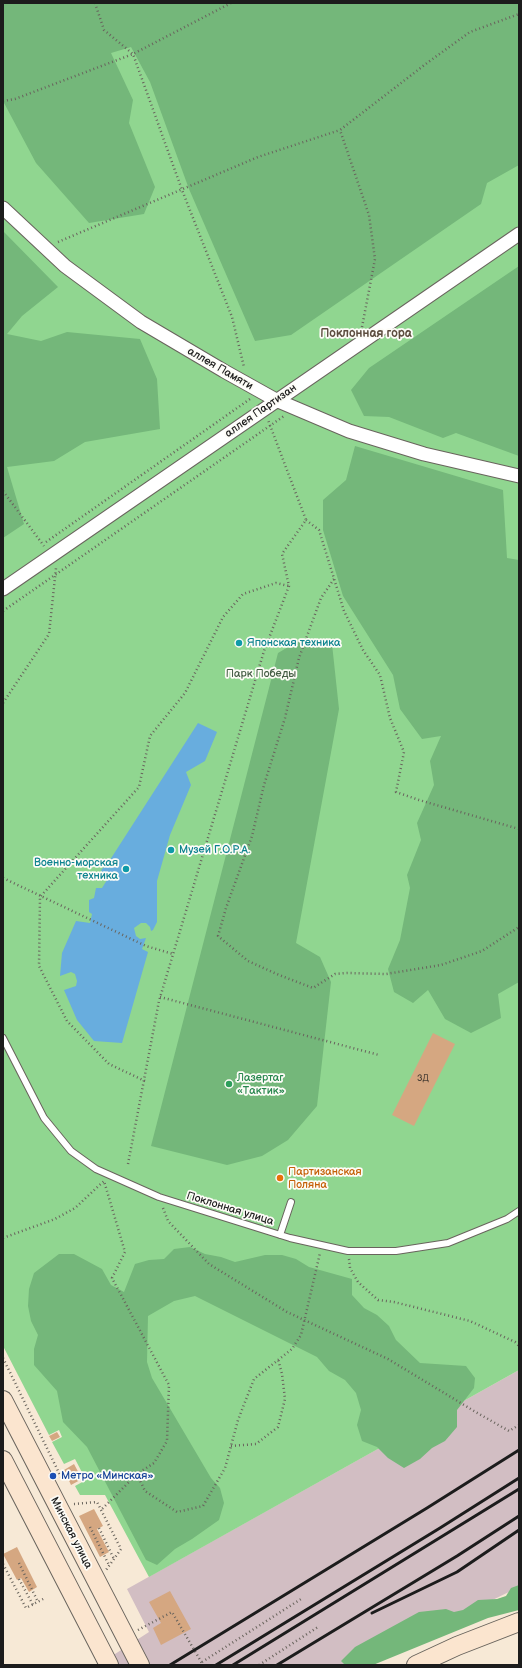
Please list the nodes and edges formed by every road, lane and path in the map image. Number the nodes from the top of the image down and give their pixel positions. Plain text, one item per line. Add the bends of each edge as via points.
1 (95, 3) edge
2 (230, 3) edge
3 (519, 14) edge
4 (133, 54) junction
5 (3, 101) edge
6 (340, 130) junction
7 (182, 190) junction
8 (3, 208) edge
9 (519, 234) edge
10 (45, 248) junction
11 (358, 345) junction
12 (248, 385) junction
13 (260, 392) junction
14 (276, 400) junction
15 (264, 409) junction
16 (289, 412) dead end
17 (270, 426) junction
18 (519, 476) edge
19 (3, 491) edge
20 (306, 520) junction
21 (42, 544) junction
22 (37, 548) dead end
23 (55, 554) junction
24 (56, 576) junction
25 (334, 579) junction
26 (289, 586) junction
27 (3, 589) edge
28 (3, 612) edge
29 (3, 703) edge
30 (519, 829) edge
31 (3, 878) edge
32 (40, 897) junction
33 (519, 927) edge
34 (173, 954) junction
35 (160, 997) junction
36 (3, 1038) edge
37 (379, 1055) dead end
38 (145, 1081) junction
39 (128, 1164) dead end
40 (159, 1197) junction
41 (291, 1202) dead end
42 (519, 1211) edge
43 (280, 1235) junction
44 (3, 1238) edge
45 (322, 1245) junction
46 (348, 1251) junction
47 (519, 1346) edge
48 (3, 1358) edge
49 (278, 1360) junction
50 (3, 1400) edge
51 (519, 1425) edge
52 (42, 1436) dead end
53 (231, 1446) junction
54 (3, 1460) edge
55 (137, 1474) junction
56 (70, 1505) dead end
57 (101, 1510) junction
58 (90, 1528) dead end
59 (99, 1528) dead end
60 (114, 1559) junction
61 (19, 1563) dead end
62 (3, 1564) edge
63 (109, 1565) junction
64 (104, 1573) dead end
65 (19, 1578) dead end
66 (45, 1598) dead end
67 (301, 1599) dead end
68 (38, 1602) junction
69 (33, 1605) junction
70 (519, 1622) edge
71 (318, 1627) dead end
72 (134, 1632) dead end
73 (202, 1664) edge
74 (109, 1665) edge
75 (140, 1665) edge
76 (259, 1665) edge
77 (416, 1665) edge

1 - 4 path via 104,30
2 - 4 path
3 - 6 path via 470,32
4 - 5 path
4 - 7 path
6 - 7 path via 258,157
6 - 11 path via 369,215 375,258
7 - 10 path
7 - 12 path via 232,317
8 - 10 street, аллея Памяти
9 - 11 street, аллея Партизан
10 - 12 street, аллея Памяти via 65,266 141,322
11 - 14 street, аллея Партизан
12 - 13 street, аллея Памяти
13 - 14 street, аллея Памяти
13 - 21 path
14 - 15 street, аллея Партизан
14 - 18 street, аллея Памяти via 350,430 417,452
15 - 17 path
15 - 23 street, аллея Партизан
16 - 17 path
17 - 20 path
17 - 24 path
19 - 21 path
20 - 25 path via 319,530
20 - 26 path via 282,554
21 - 22 path
21 - 23 path
23 - 24 path
23 - 27 street, аллея Партизан
24 - 28 path
24 - 29 path via 49,634
25 - 30 path via 352,629 380,675 390,718 404,752 396,792
25 - 33 path via 321,598 299,658 252,836 218,936 248,961 313,988 335,974 386,974 441,965 482,951
26 - 32 path via 276,583 243,594 223,617 185,693 150,736 139,787
26 - 34 path via 264,651
31 - 32 path
32 - 34 path via 146,946
32 - 38 path via 39,966 67,1021 109,1064
34 - 35 path
35 - 37 path
35 - 38 path
36 - 40 lane, Поклонная улица via 44,1118 71,1151 96,1169
38 - 39 path
40 - 43 lane, Поклонная улица
40 - 51 path via 168,1221 209,1264 287,1312 388,1359 509,1431
41 - 43 lane
42 - 46 lane, Поклонная улица via 507,1219 448,1243 396,1251
43 - 45 lane, Поклонная улица
44 - 55 path via 55,1219 75,1208 104,1181 125,1252 112,1278 169,1386 167,1441 154,1463
45 - 46 lane, Поклонная улица
45 - 49 path via 302,1335 292,1349
46 - 47 path via 350,1268 358,1282 378,1300 470,1321
48 - 52 path
49 - 53 path via 254,1379
49 - 53 path via 285,1399 278,1426 256,1444
50 - 75 main road, Минская улица
53 - 55 path via 225,1468 202,1506 177,1512 145,1491
54 - 74 main road
55 - 57 path
56 - 57 path via 97,1502
57 - 60 path via 121,1549
58 - 63 path
59 - 60 path
60 - 63 path
61 - 68 path
62 - 69 path via 26,1608
63 - 64 path
65 - 69 path
66 - 68 path
67 - 73 path
68 - 69 path
70 - 77 main road
71 - 76 path
72 - 73 path via 172,1612

